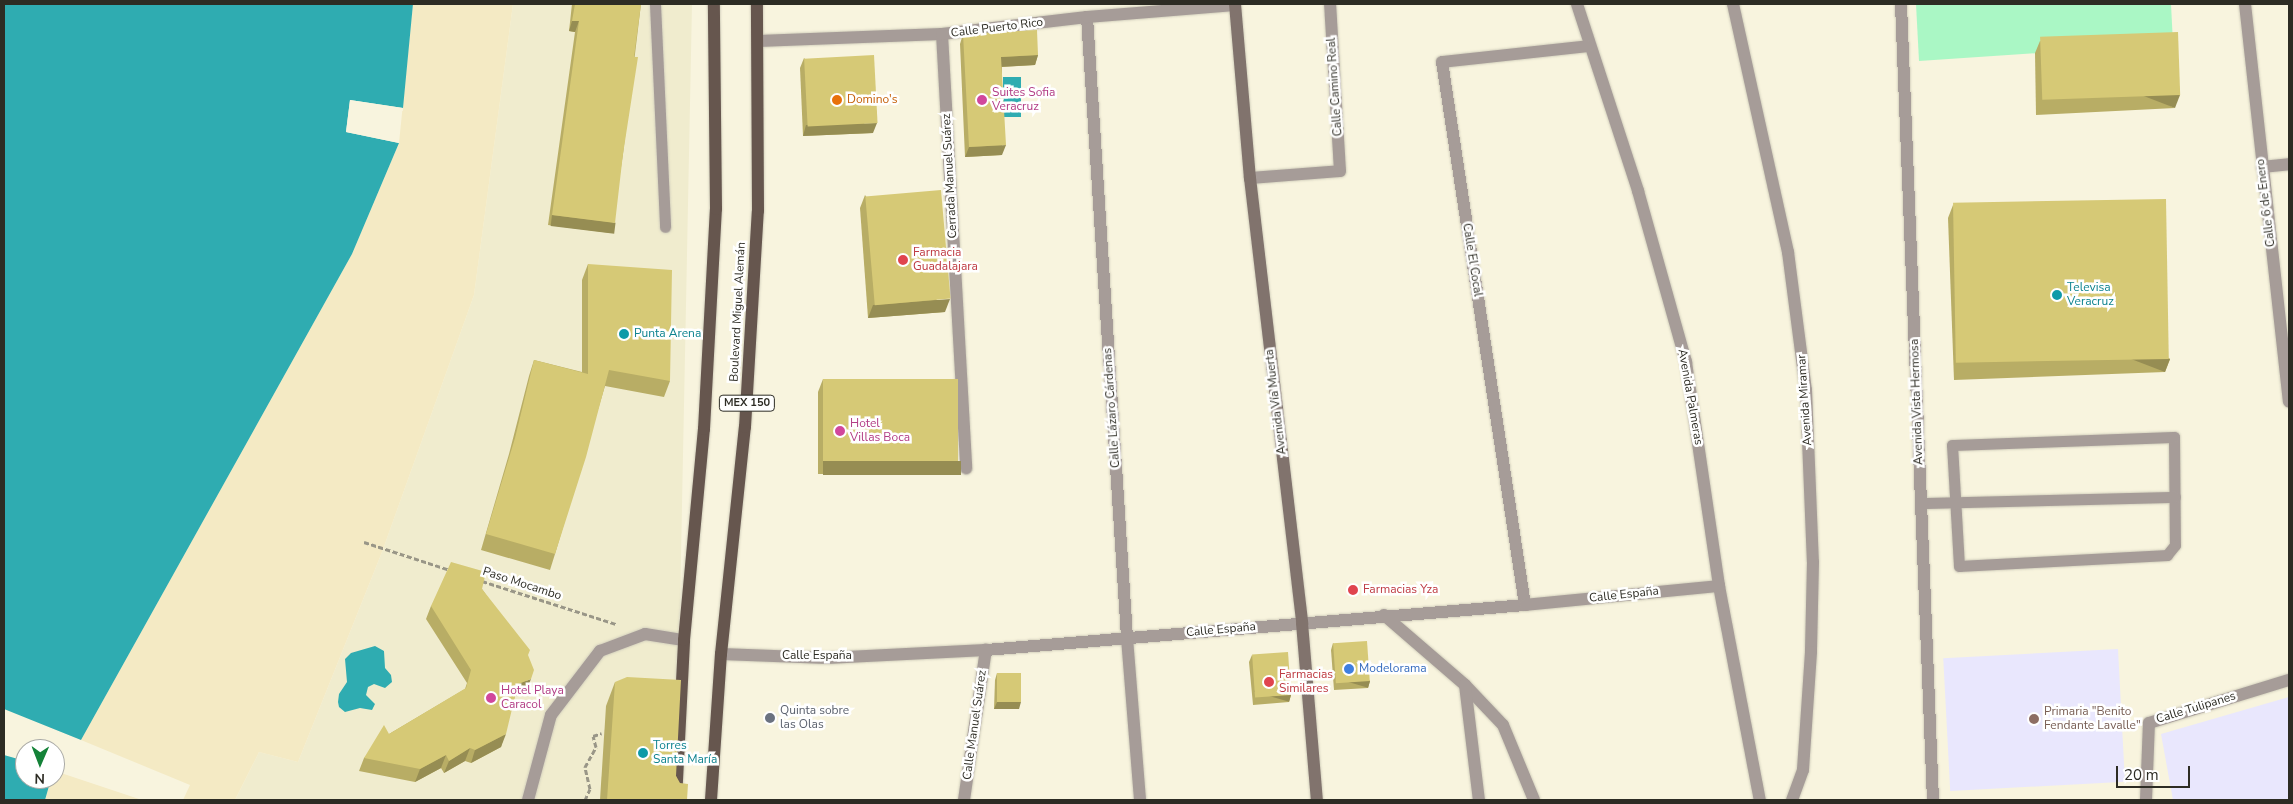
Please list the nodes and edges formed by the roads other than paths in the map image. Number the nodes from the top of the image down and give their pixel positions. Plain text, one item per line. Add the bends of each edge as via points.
1 (655, 4) edge
2 (714, 4) edge
3 (757, 4) edge
4 (1235, 4) edge
5 (1330, 4) edge
6 (1577, 4) edge
7 (1733, 4) edge
8 (1901, 4) edge
9 (2245, 4) edge
10 (1129, 8) edge
11 (1087, 16) junction
12 (942, 34) junction
13 (758, 41) junction
14 (1589, 46) junction
15 (2289, 164) edge
16 (2262, 167) junction
17 (1250, 178) junction
18 (665, 227) dead end
19 (2289, 402) edge
20 (966, 468) dead end
21 (2175, 497) junction
22 (1954, 502) junction
23 (1921, 503) junction
24 (1719, 586) junction
25 (1524, 605) junction
26 (1384, 615) junction
27 (1302, 623) junction
28 (1127, 638) junction
29 (684, 640) junction
30 (986, 650) junction
31 (722, 654) junction
32 (2289, 680) edge
33 (1464, 685) junction
34 (528, 800) edge
35 (676, 800) edge
36 (712, 800) edge
37 (964, 800) edge
38 (1140, 800) edge
39 (1317, 800) edge
40 (1479, 800) edge
41 (1534, 800) edge
42 (1760, 800) edge
43 (1792, 800) edge
44 (1933, 800) edge
45 (2146, 800) edge

1 - 18 lane
2 - 29 main road, MEX 150 via 716,209 704,429
3 - 13 main road, Boulevard Miguel Alemán / MEX 150
4 - 10 street, Calle Puerto Rico
4 - 17 street, Avenida Vía Muerta
5 - 17 street, Calle Camino Real via 1340,171
6 - 14 street, Avenida Palmeras
7 - 43 street, Avenida Miramar via 1788,252 1806,390 1812,562 1811,652 1803,770
8 - 23 street, Avenida Vista Hermosa
9 - 16 street, Calle 6 de Enero
10 - 11 street, Calle Puerto Rico
11 - 12 street, Calle Puerto Rico
11 - 28 street, Calle Lázaro Cárdenas
12 - 13 street, Calle Puerto Rico
12 - 20 street, Cerrada Manuel Suárez
13 - 31 main road, Boulevard Miguel Alemán / MEX 150 via 758,211 746,408
14 - 24 street, Avenida Palmeras via 1638,191 1686,362
14 - 25 street, Calle El Cocal via 1442,62
15 - 16 street
16 - 19 street, Calle 6 de Enero
17 - 27 street, Avenida Vía Muerta
21 - 22 lane
21 - 22 lane via 2175,545 2167,556 1959,566
21 - 22 lane via 2174,437 1952,445
22 - 23 lane
23 - 44 street, Avenida Vista Hermosa
24 - 25 street, Calle España
24 - 42 street, Avenida Palmeras
25 - 26 street, Calle España
26 - 27 street, Calle España
26 - 33 street
27 - 28 street, Calle España
27 - 39 street, Avenida Vía Muerta
28 - 30 street, Calle España
28 - 38 street, Calle Lázaro Cárdenas
29 - 34 street via 645,634 600,651 550,715
29 - 35 main road, MEX 150
30 - 31 street, Calle España via 827,658
30 - 37 street, Calle Manuel Suárez
31 - 36 main road, Boulevard Miguel Alemán / MEX 150
32 - 45 street, Calle Tulipanes via 2149,723
33 - 40 street
33 - 41 street via 1503,725

